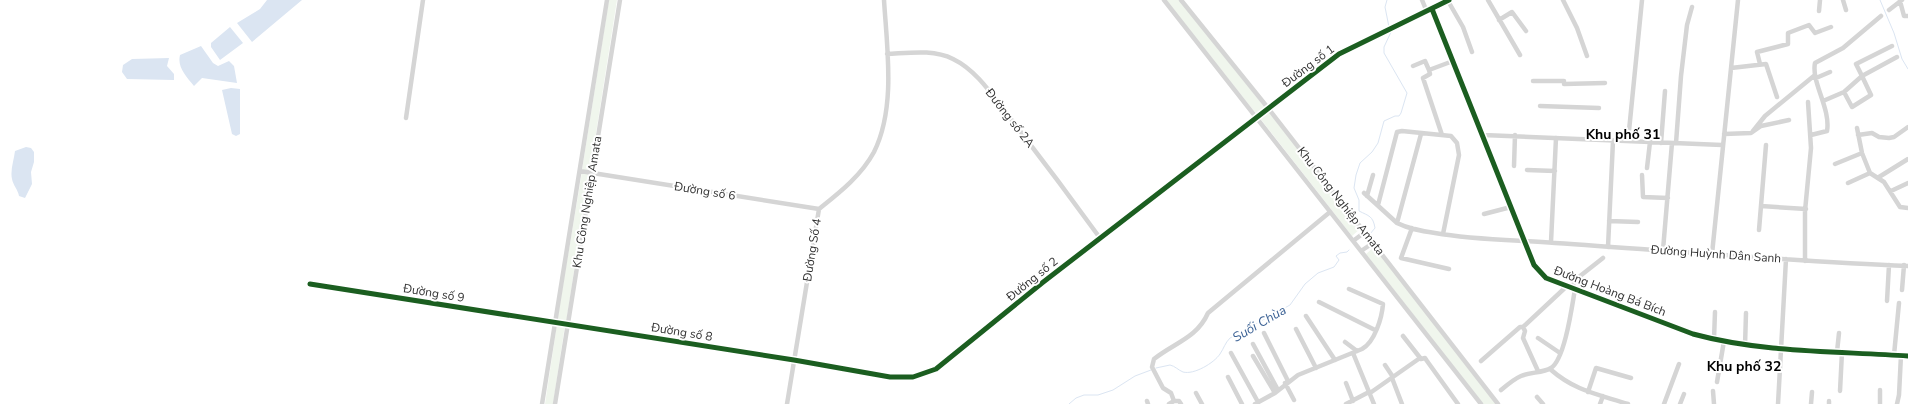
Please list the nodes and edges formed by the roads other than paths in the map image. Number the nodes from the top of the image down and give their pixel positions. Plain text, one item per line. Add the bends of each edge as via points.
1 (423, 0) edge
2 (607, 0) edge
3 (620, 0) edge
4 (884, 0) edge
5 (1164, 0) edge
6 (1181, 0) edge
7 (1422, 0) edge
8 (1449, 0) edge
9 (1488, 0) edge
10 (1563, 0) edge
11 (1642, 0) edge
12 (1738, 0) edge
13 (1820, 0) edge
14 (1843, 0) edge
15 (1901, 1) edge
16 (1692, 7) dead end
17 (1430, 10) junction
18 (1846, 10) dead end
19 (1889, 10) dead end
20 (1819, 11) dead end
21 (1881, 16) dead end
22 (1908, 16) edge
23 (1499, 20) junction
24 (1831, 27) dead end
25 (1526, 31) dead end
26 (1892, 46) dead end
27 (1472, 52) dead end
28 (887, 54) junction
29 (1520, 55) dead end
30 (1587, 56) dead end
31 (1897, 57) dead end
32 (1453, 61) junction
33 (1760, 64) junction
34 (1413, 66) dead end
35 (1731, 68) junction
36 (1429, 70) junction
37 (1830, 72) dead end
38 (1862, 76) junction
39 (1816, 77) junction
40 (1533, 81) dead end
41 (1605, 83) dead end
42 (1665, 91) dead end
43 (1844, 92) junction
44 (1777, 96) dead end
45 (1823, 101) junction
46 (1808, 102) dead end
47 (1540, 106) dead end
48 (1268, 108) junction
49 (1599, 108) dead end
50 (406, 118) dead end
51 (1257, 118) junction
52 (1790, 120) dead end
53 (1908, 127) edge
54 (1857, 128) dead end
55 (1753, 132) junction
56 (1421, 134) junction
57 (1724, 134) junction
58 (1442, 135) junction
59 (1483, 135) junction
60 (1515, 135) junction
61 (1811, 135) junction
62 (1858, 135) junction
63 (1556, 138) junction
64 (1613, 141) junction
65 (1628, 141) junction
66 (1650, 142) junction
67 (1661, 143) junction
68 (1674, 143) junction
69 (1722, 145) junction
70 (1766, 145) dead end
71 (1862, 153) junction
72 (1908, 159) edge
73 (1835, 164) dead end
74 (1514, 166) dead end
75 (1647, 168) dead end
76 (1527, 170) dead end
77 (580, 171) junction
78 (1555, 171) junction
79 (592, 173) junction
80 (1870, 173) junction
81 (1642, 174) dead end
82 (1373, 175) dead end
83 (1879, 177) junction
84 (1848, 183) dead end
85 (1908, 183) edge
86 (1891, 191) junction
87 (1668, 198) junction
88 (1378, 206) junction
89 (1761, 206) junction
90 (1511, 207) junction
91 (1806, 208) junction
92 (1908, 208) edge
93 (819, 209) junction
94 (1330, 212) junction
95 (1484, 214) dead end
96 (1609, 221) junction
97 (1638, 222) dead end
98 (1397, 223) junction
99 (1412, 228) junction
100 (1759, 230) dead end
101 (1364, 232) junction
102 (1443, 234) junction
103 (1100, 238) junction
104 (1353, 241) junction
105 (1524, 241) junction
106 (1373, 242) junction
107 (1551, 242) junction
108 (1608, 247) junction
109 (1663, 250) junction
110 (1362, 252) junction
111 (1712, 254) junction
112 (1603, 258) dead end
113 (1786, 260) junction
114 (1805, 261) junction
115 (1889, 265) junction
116 (1906, 266) edge
117 (1449, 269) dead end
118 (310, 284) dead end
119 (1572, 288) junction
120 (1349, 289) dead end
121 (1902, 290) dead end
122 (1887, 301) dead end
123 (1319, 302) dead end
124 (1899, 304) dead end
125 (1715, 312) dead end
126 (1746, 313) dead end
127 (1306, 316) dead end
128 (555, 322) junction
129 (567, 324) junction
130 (1523, 327) junction
131 (1296, 329) dead end
132 (1376, 330) junction
133 (1264, 333) dead end
134 (1839, 333) dead end
135 (1404, 336) dead end
136 (1538, 338) dead end
137 (1714, 339) junction
138 (1724, 341) junction
139 (1345, 342) dead end
140 (1253, 344) dead end
141 (1745, 346) junction
142 (1780, 350) junction
143 (1355, 352) junction
144 (1839, 352) junction
145 (1231, 353) dead end
146 (1560, 353) junction
147 (1894, 355) junction
148 (1901, 355) junction
149 (1254, 356) dead end
150 (1908, 356) edge
151 (1420, 358) junction
152 (794, 360) junction
153 (1335, 360) junction
154 (1481, 361) dead end
155 (1679, 364) dead end
156 (1385, 365) dead end
157 (1316, 368) junction
158 (1550, 369) junction
159 (1538, 371) junction
160 (1228, 377) dead end
161 (1392, 377) junction
162 (1631, 378) dead end
163 (1287, 382) junction
164 (1717, 382) dead end
165 (1346, 383) dead end
166 (1501, 390) dead end
167 (1880, 390) dead end
168 (1276, 391) junction
169 (1713, 391) dead end
170 (1840, 391) dead end
171 (1588, 392) junction
172 (1812, 392) dead end
173 (1196, 393) dead end
174 (1369, 393) junction
175 (1684, 394) dead end
176 (1603, 396) junction
177 (1537, 398) dead end
178 (1294, 400) dead end
179 (1353, 400) junction
180 (1174, 401) junction
181 (1259, 403) edge
182 (542, 404) edge
183 (555, 404) edge
184 (787, 404) edge
185 (1169, 404) edge
186 (1181, 404) edge
187 (1202, 404) edge
188 (1242, 404) edge
189 (1346, 404) edge
190 (1374, 404) edge
191 (1402, 404) edge
192 (1458, 404) edge
193 (1481, 404) edge
194 (1498, 404) edge
195 (1543, 404) edge
196 (1600, 404) edge
197 (1628, 404) edge
198 (1664, 404) edge
199 (1680, 404) edge
200 (1714, 404) edge
201 (1778, 404) edge
202 (1811, 404) edge
203 (1880, 404) edge
204 (1897, 404) edge

1 - 50 street
2 - 77 street, Khu Công Nghiệp Amata
3 - 79 street, Khu Công Nghiệp Amata
4 - 28 street, Đường Số 4
5 - 51 street, Khu Công Nghiệp Amata
6 - 48 street, Khu Công Nghiệp Amata
7 - 17 street, Đường Hoàng Bá Bích
8 - 17 street, Đường số 1
8 - 27 street via 1463,26
9 - 23 street
10 - 30 street
11 - 65 street
12 - 35 street
13 - 20 street
14 - 18 street
15 - 19 street
15 - 22 street via 1904,16
16 - 68 street via 1687,25
17 - 32 street, Đường Hoàng Bá Bích
17 - 48 street, Đường số 1 via 1339,54
21 - 39 street via 1842,48 1817,61 1814,66
23 - 25 street via 1512,12
23 - 29 street
24 - 33 street via 1815,33 1810,25 1788,32 1788,44 1757,52
26 - 38 street via 1856,64
28 - 93 street, Đường Số 4 via 886,112 884,126 874,151 852,181
28 - 103 street, Đường số 2A via 923,52 938,55 952,58 970,71 1030,144
31 - 38 street
32 - 36 street
32 - 59 street, Đường Hoàng Bá Bích
33 - 35 street
33 - 44 street via 1768,65
34 - 36 street via 1425,61
35 - 57 street
36 - 58 street via 1430,74 1423,80
37 - 39 street
38 - 43 street
38 - 43 street via 1871,95 1852,106
39 - 45 street
39 - 55 street via 1765,116
40 - 41 street
42 - 67 street
43 - 45 street
45 - 61 street via 1827,131
46 - 61 street
47 - 49 street
48 - 51 street, Đường số 1
48 - 101 street, Khu Công Nghiệp Amata
51 - 94 street, Khu Công Nghiệp Amata
51 - 103 street, Đường số 2
52 - 55 street via 1761,126
53 - 62 street via 1889,138 1872,133
54 - 62 street
55 - 57 street
56 - 58 street
56 - 88 street via 1397,132
56 - 98 street
57 - 69 street
58 - 102 street via 1454,137 1459,155
59 - 60 street
59 - 90 street, Đường Hoàng Bá Bích
60 - 63 street
60 - 74 street
61 - 91 street
62 - 71 street
63 - 64 street
63 - 78 street
64 - 65 street
64 - 96 street
65 - 66 street
66 - 67 street
66 - 75 street
67 - 68 street
68 - 69 street
68 - 87 street
69 - 111 street
70 - 89 street
71 - 73 street
71 - 80 street
72 - 83 street
76 - 78 street
77 - 79 street, Đường số 6
77 - 128 street, Khu Công Nghiệp Amata
78 - 107 street
79 - 93 street, Đường số 6
79 - 129 street, Khu Công Nghiệp Amata
80 - 83 street
80 - 84 street
81 - 87 street via 1644,197
82 - 88 street via 1366,194
83 - 86 street
85 - 86 street
86 - 92 street via 1900,207
87 - 109 street
88 - 98 street
89 - 91 street
89 - 100 street
90 - 95 street
90 - 105 street, Đường Hoàng Bá Bích
91 - 114 street
93 - 152 street, Đường Số 4
94 - 104 street, Khu Công Nghiệp Amata
94 - 180 street via 1208,313 1204,323 1192,335 1154,359 1153,369 1163,388 1171,393
96 - 97 street
96 - 108 street
98 - 99 street, Đường Huỳnh Dân Sanh
99 - 102 street, Đường Huỳnh Dân Sanh
99 - 117 street via 1402,258
101 - 104 street
101 - 106 street, Khu Công Nghiệp Amata
102 - 105 street, Đường Huỳnh Dân Sanh via 1483,240
103 - 152 street, Đường số 2 via 932,371 913,377 890,377
104 - 110 street, Khu Công Nghiệp Amata
105 - 107 street, Đường Huỳnh Dân Sanh
105 - 119 street, Đường Hoàng Bá Bích via 1539,272 1546,278
106 - 110 street
106 - 194 street, Khu Công Nghiệp Amata
107 - 108 street, Đường Huỳnh Dân Sanh
108 - 109 street, Đường Huỳnh Dân Sanh
109 - 111 street, Đường Huỳnh Dân Sanh
110 - 193 street, Khu Công Nghiệp Amata
111 - 113 street, Đường Huỳnh Dân Sanh
112 - 119 street via 1575,280
113 - 114 street, Đường Huỳnh Dân Sanh
113 - 142 street
114 - 115 street, Đường Huỳnh Dân Sanh
115 - 116 street, Đường Huỳnh Dân Sanh
115 - 122 street
116 - 121 street
118 - 128 street, Đường số 9
119 - 130 street
119 - 137 street, Đường Hoàng Bá Bích via 1693,334
119 - 146 street via 1571,318
120 - 132 street via 1382,303
123 - 132 street
124 - 147 street
125 - 137 street
126 - 141 street
127 - 153 street
128 - 129 street, Đường số 9
128 - 182 street, Khu Công Nghiệp Amata
129 - 152 street, Đường số 8
129 - 183 street, Khu Công Nghiệp Amata
130 - 154 street
130 - 159 street via 1523,338
131 - 157 street
132 - 143 street via 1366,347
133 - 163 street
134 - 144 street
135 - 151 street
136 - 146 street
137 - 138 street, Đường Hoàng Bá Bích
138 - 141 street, Đường Hoàng Bá Bích
138 - 164 street
139 - 143 street
140 - 168 street
141 - 142 street, Đường Hoàng Bá Bích
142 - 144 street, Đường Hoàng Bá Bích
142 - 201 street
143 - 153 street
143 - 174 street
144 - 147 street, Đường Hoàng Bá Bích
144 - 170 street
145 - 181 street
146 - 158 street
147 - 148 street, Đường Hoàng Bá Bích
148 - 150 street, Đường Hoàng Bá Bích
148 - 204 street
149 - 168 street
151 - 161 street
151 - 192 street via 1428,361
152 - 184 street, Đường Số 4
153 - 157 street
155 - 198 street
156 - 161 street
157 - 163 street
158 - 159 street
158 - 171 street via 1563,381
159 - 166 street via 1522,376
160 - 188 street
161 - 174 street
161 - 191 street
162 - 171 street via 1596,368
163 - 168 street
163 - 178 street
165 - 179 street
167 - 203 street
168 - 181 street
169 - 200 street
171 - 176 street
172 - 202 street
173 - 187 street
174 - 179 street
174 - 190 street
175 - 199 street
176 - 196 street
176 - 197 street
177 - 195 street
179 - 189 street
180 - 185 street
180 - 186 street via 1179,400

